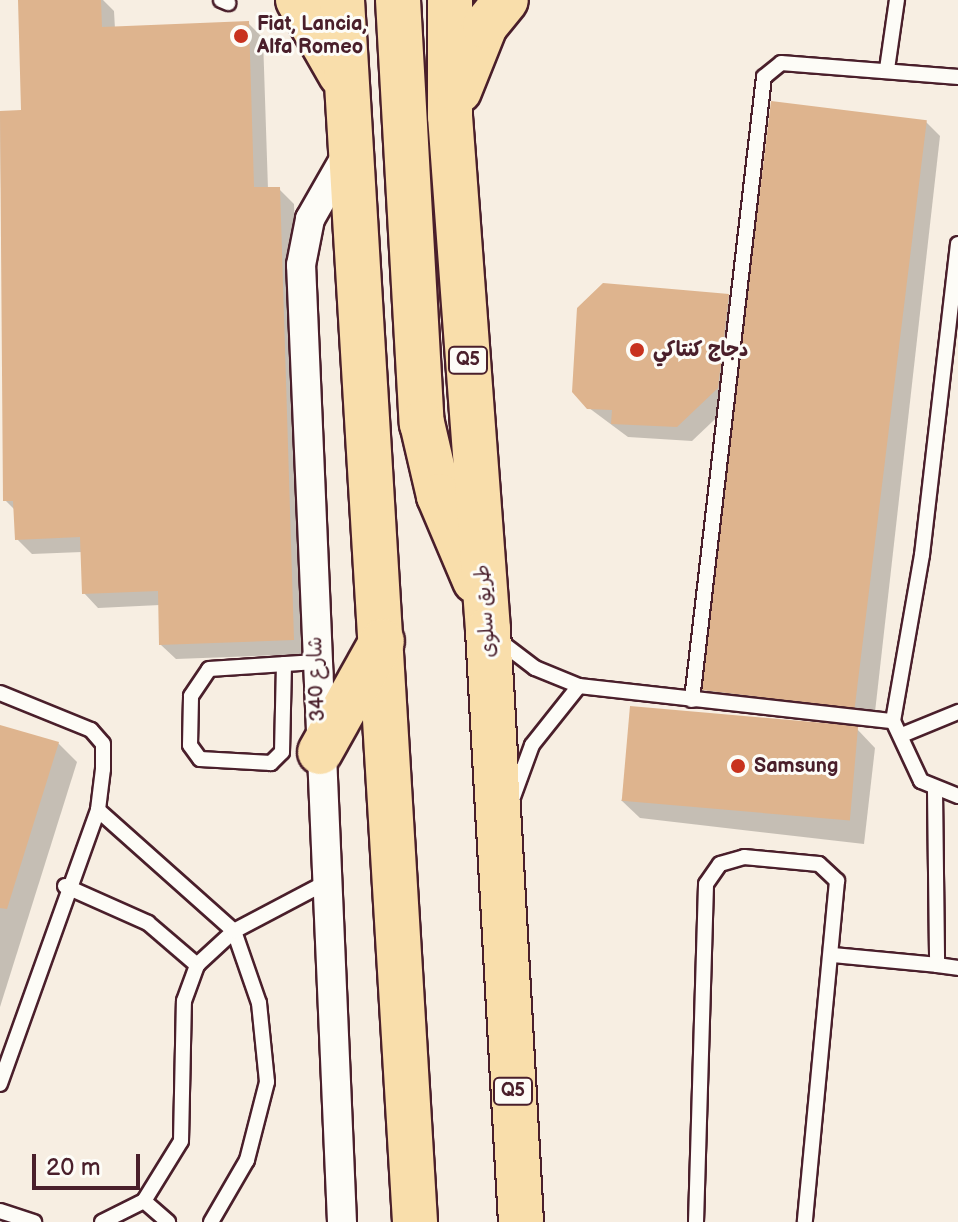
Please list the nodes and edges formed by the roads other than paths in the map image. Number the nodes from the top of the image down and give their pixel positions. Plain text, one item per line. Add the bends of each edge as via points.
1 (298, 0) edge
2 (342, 0) edge
3 (398, 0) edge
4 (450, 0) edge
5 (506, 0) edge
6 (897, 0) edge
7 (887, 69) junction
8 (958, 77) edge
9 (346, 84) junction
10 (450, 116) junction
11 (351, 148) junction
12 (958, 244) edge
13 (488, 617) junction
14 (382, 641) junction
15 (316, 662) junction
16 (284, 664) junction
17 (579, 686) junction
18 (0, 693) edge
19 (692, 700) junction
20 (958, 712) edge
21 (893, 721) junction
22 (902, 735) junction
23 (320, 752) junction
24 (935, 791) junction
25 (958, 796) edge
26 (98, 810) junction
27 (496, 844) junction
28 (327, 882) junction
29 (65, 886) junction
30 (234, 931) junction
31 (832, 955) junction
32 (197, 965) junction
33 (937, 965) junction
34 (958, 968) edge
35 (0, 1084) edge
36 (144, 1201) junction
37 (0, 1211) edge
38 (34, 1222) edge
39 (102, 1222) edge
40 (168, 1222) edge
41 (211, 1222) edge
42 (342, 1222) edge
43 (415, 1222) edge
44 (521, 1222) edge
45 (696, 1222) edge
46 (805, 1222) edge

1 - 9 main road
2 - 9 main road
3 - 13 main road via 422,423 439,496
4 - 10 main road, طريق سلوى / Q5
5 - 10 main road via 474,48
6 - 7 lane
7 - 8 lane
7 - 19 lane via 781,63 768,70 760,98
9 - 11 main road
10 - 13 main road, طريق سلوى / Q5
11 - 14 main road
11 - 15 street, شارع 340 via 310,219 301,265
12 - 21 lane via 922,555
13 - 17 lane via 535,668
13 - 27 main road, طريق سلوى / Q5
14 - 23 main road
14 - 43 main road
15 - 16 lane
15 - 23 street, شارع 340
16 - 16 lane via 209,669 199,678 191,696 190,745 200,759 271,763 282,752
17 - 19 lane
17 - 27 lane via 532,745
18 - 26 lane via 91,730 103,744
19 - 21 lane
20 - 22 lane
21 - 22 lane
22 - 24 lane via 912,769
23 - 28 street, شارع 340
24 - 25 lane
24 - 33 lane
26 - 29 lane
26 - 30 lane
27 - 44 main road, طريق سلوى / Q5
28 - 30 lane
28 - 42 street, شارع 340
29 - 32 lane via 148,923
29 - 35 lane
30 - 32 lane
30 - 41 lane via 259,1003 267,1082 247,1160
31 - 33 lane
31 - 45 lane via 838,890 827,867 744,857 712,873
31 - 46 lane
32 - 36 lane via 184,1001 181,1141
33 - 34 lane
36 - 39 lane
36 - 40 lane
37 - 38 lane

